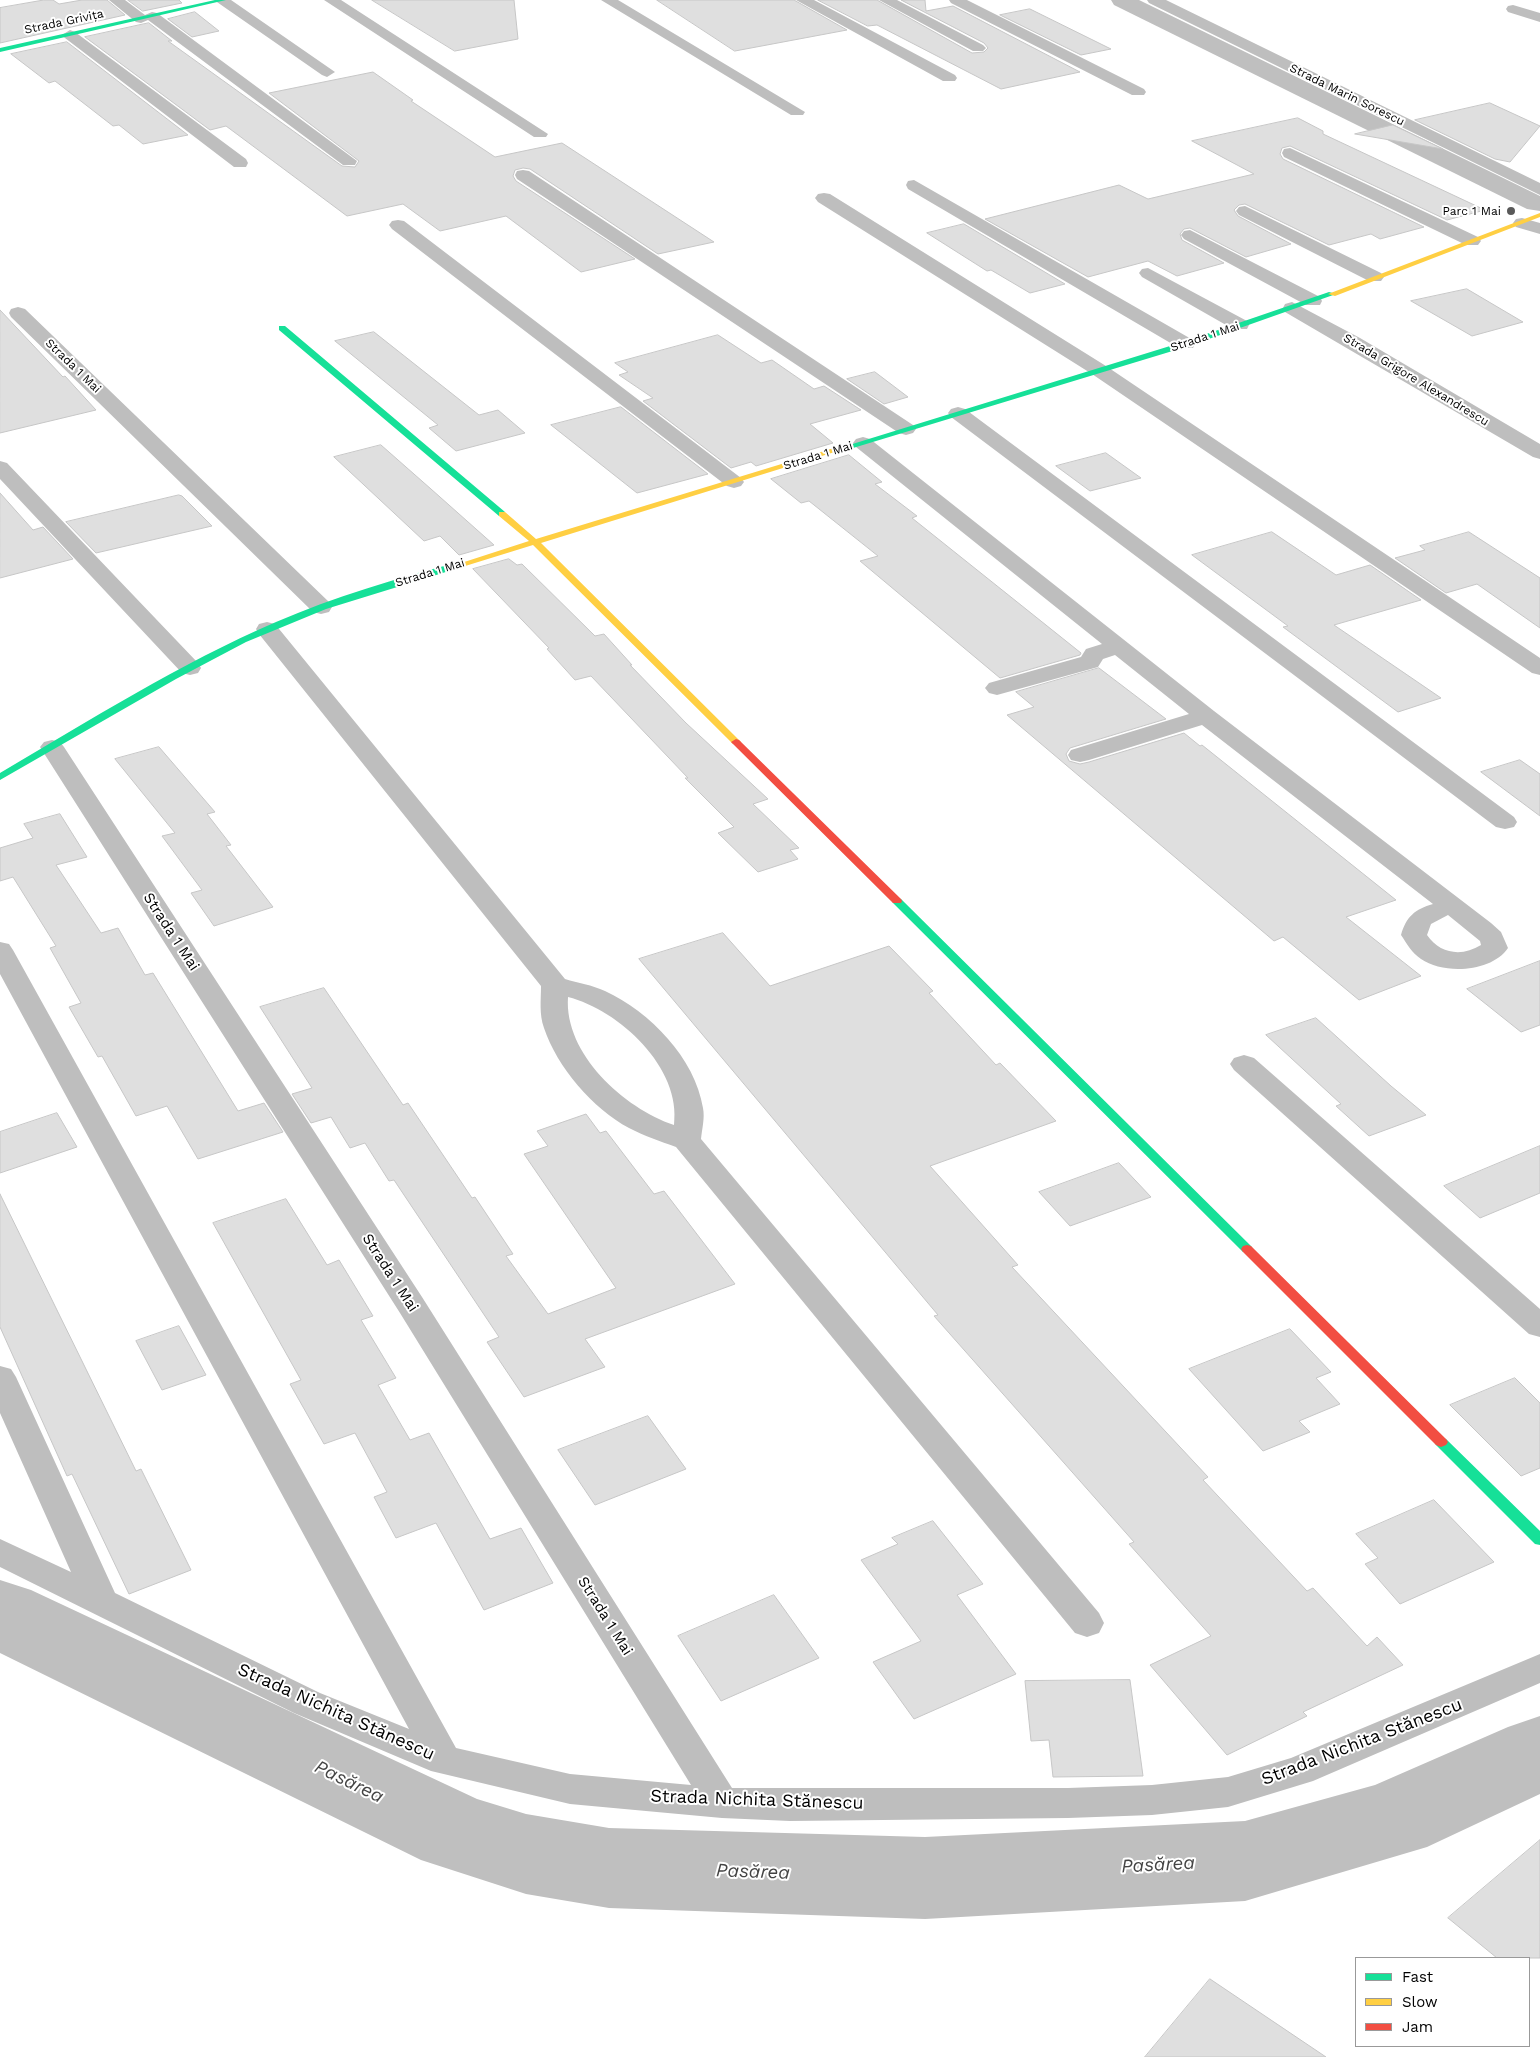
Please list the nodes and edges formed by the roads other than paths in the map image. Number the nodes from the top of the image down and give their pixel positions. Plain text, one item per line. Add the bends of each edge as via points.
1 (116, 0) edge
2 (222, 0) edge
3 (331, 0) edge
4 (608, 0) edge
5 (802, 0) edge
6 (886, 0) edge
7 (956, 0) edge
8 (1154, 0) edge
9 (1514, 9) dead end
10 (146, 17) junction
11 (1540, 18) edge
12 (70, 34) junction
13 (978, 48) dead end
14 (0, 50) edge
15 (327, 72) dead end
16 (949, 78) dead end
17 (1138, 92) dead end
18 (797, 112) dead end
19 (540, 134) dead end
20 (1290, 153) dead end
21 (349, 161) dead end
22 (240, 164) dead end
23 (523, 174) dead end
24 (914, 185) dead end
25 (1540, 190) edge
26 (824, 198) dead end
27 (1245, 211) dead end
28 (1540, 215) edge
29 (1522, 223) junction
30 (398, 225) dead end
31 (1540, 229) edge
32 (1190, 235) dead end
33 (1472, 241) junction
34 (1148, 273) dead end
35 (1375, 278) junction
36 (1313, 301) junction
37 (1292, 308) junction
38 (18, 312) dead end
39 (1240, 326) junction
40 (282, 328) dead end
41 (1186, 344) junction
42 (1099, 370) junction
43 (958, 413) junction
44 (906, 429) junction
45 (863, 443) junction
46 (1540, 453) edge
47 (0, 467) edge
48 (734, 482) junction
49 (534, 541) junction
50 (321, 607) junction
51 (267, 628) junction
52 (1118, 647) junction
53 (190, 668) junction
54 (1540, 668) edge
55 (997, 688) dead end
56 (1206, 716) junction
57 (52, 747) junction
58 (1080, 755) dead end
59 (0, 777) edge
60 (1504, 822) dead end
61 (1452, 906) dead end
62 (0, 950) edge
63 (555, 985) junction
64 (1244, 1064) dead end
65 (686, 1140) junction
66 (1540, 1326) edge
67 (0, 1378) edge
68 (1540, 1540) edge
69 (0, 1552) edge
70 (103, 1604) junction
71 (1087, 1623) dead end
72 (1540, 1668) edge
73 (444, 1760) junction
74 (722, 1803) junction

1 - 10 street
2 - 10 street, Strada Grivița
2 - 15 street
3 - 19 street
4 - 18 street
5 - 16 street
6 - 13 street
7 - 17 street
8 - 25 street, Strada Marin Sorescu
9 - 11 street
10 - 12 street, Strada Grivița
10 - 21 street
12 - 14 street, Strada Grivița
12 - 22 street
20 - 33 street
23 - 44 street
24 - 41 street
26 - 42 street
27 - 35 street
28 - 29 street, Strada 1 Mai
29 - 31 street
29 - 33 street, Strada 1 Mai
30 - 48 street
32 - 36 street
33 - 35 street, Strada 1 Mai
34 - 39 street
35 - 36 street, Strada 1 Mai
36 - 37 street, Strada 1 Mai
37 - 39 street, Strada 1 Mai
37 - 46 street, Strada Grigore Alexandrescu
38 - 50 street, Strada 1 Mai
39 - 41 street, Strada 1 Mai
40 - 49 street
41 - 42 street, Strada 1 Mai
42 - 43 street, Strada 1 Mai
42 - 54 street
43 - 44 street, Strada 1 Mai
43 - 60 street
44 - 45 street, Strada 1 Mai
45 - 48 street, Strada 1 Mai
45 - 52 street
47 - 53 street
48 - 49 street, Strada 1 Mai
49 - 50 street, Strada 1 Mai
49 - 68 street
50 - 51 street, Strada 1 Mai
51 - 53 street, Strada 1 Mai
51 - 63 street
52 - 55 street via 1094,654 1090,662
52 - 56 street
53 - 57 street, Strada 1 Mai
56 - 58 street
56 - 61 street
57 - 59 street, Strada 1 Mai
57 - 74 street, Strada 1 Mai via 411,1305
62 - 73 street
63 - 65 street via 554,1013 563,1038 599,1091 634,1119
63 - 65 street via 594,996 621,1011 651,1039 680,1081 689,1109
64 - 66 street
65 - 71 street
67 - 70 street
69 - 70 street, Strada Nichita Stănescu
70 - 73 street, Strada Nichita Stănescu via 307,1703
72 - 74 street, Strada Nichita Stănescu via 1300,1770 1228,1792 1152,1800 1068,1803
73 - 74 street, Strada Nichita Stănescu via 570,1789

